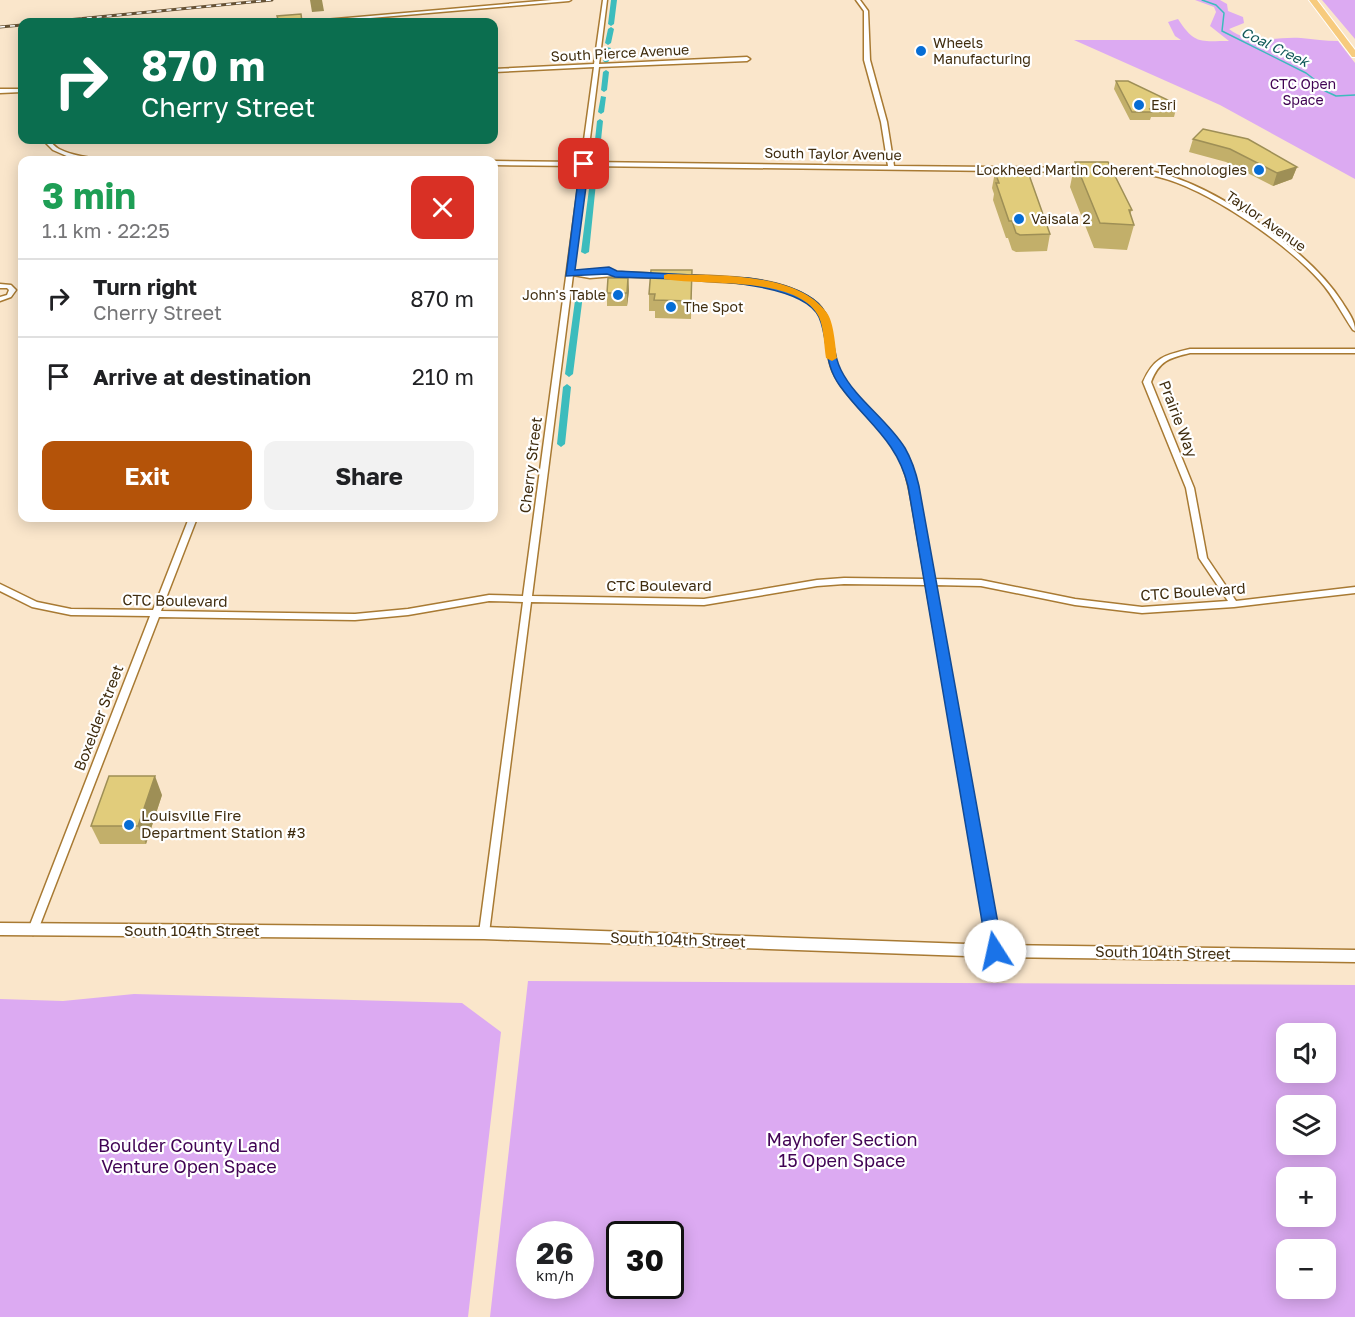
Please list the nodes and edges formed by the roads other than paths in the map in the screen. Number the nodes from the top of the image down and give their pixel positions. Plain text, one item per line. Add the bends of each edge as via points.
1 (569, 0) edge
2 (605, 0) edge
3 (858, 0) edge
4 (1313, 0) edge
5 (360, 18) edge
6 (1355, 55) edge
7 (747, 59) dead end
8 (597, 66) junction
9 (498, 70) edge
10 (0, 86) edge
11 (18, 86) edge
12 (0, 91) edge
13 (18, 91) edge
14 (48, 144) edge
15 (73, 156) edge
16 (498, 163) edge
17 (584, 164) junction
18 (891, 167) junction
19 (1171, 178) joint
20 (569, 273) junction
21 (0, 286) edge
22 (0, 299) edge
23 (1355, 329) edge
24 (1355, 351) edge
25 (191, 522) edge
26 (930, 582) junction
27 (0, 587) edge
28 (1355, 590) edge
29 (528, 598) junction
30 (1234, 604) junction
31 (156, 614) junction
32 (0, 929) edge
33 (33, 930) junction
34 (484, 933) junction
35 (995, 951) junction
36 (1355, 956) edge

1 - 5 street
2 - 8 street, Cherry Street
3 - 18 street via 866,11 867,60 884,122
4 - 6 main road
7 - 8 street, South Pierce Avenue
8 - 9 street, South Pierce Avenue
8 - 17 street, Cherry Street
10 - 11 street
12 - 13 street
14 - 15 street
16 - 17 street, South Taylor Avenue
17 - 18 street, South Taylor Avenue
17 - 20 street, Cherry Street
18 - 19 street, South Taylor Avenue via 1113,170
19 - 23 street, Taylor Avenue via 1194,187 1290,250 1323,281
20 - 26 street via 770,284 810,302 824,315 834,367 844,385 900,448 907,464
20 - 29 street, Cherry Street
21 - 22 street via 13,290
24 - 30 street, Prairie Way via 1190,351 1166,357 1153,366 1147,382 1190,488 1203,558
25 - 31 street, Boxelder Street
26 - 29 street, CTC Boulevard via 834,581 704,602
26 - 30 street, CTC Boulevard via 981,583 1131,610
26 - 35 street
27 - 31 street, CTC Boulevard via 35,605 71,612
28 - 30 street, CTC Boulevard
29 - 31 street, CTC Boulevard via 489,598 355,617
29 - 34 street, Cherry Street
31 - 33 street, Boxelder Street
32 - 33 street, South 104th Street
33 - 34 street, South 104th Street
34 - 35 street, South 104th Street
35 - 36 street, South 104th Street

